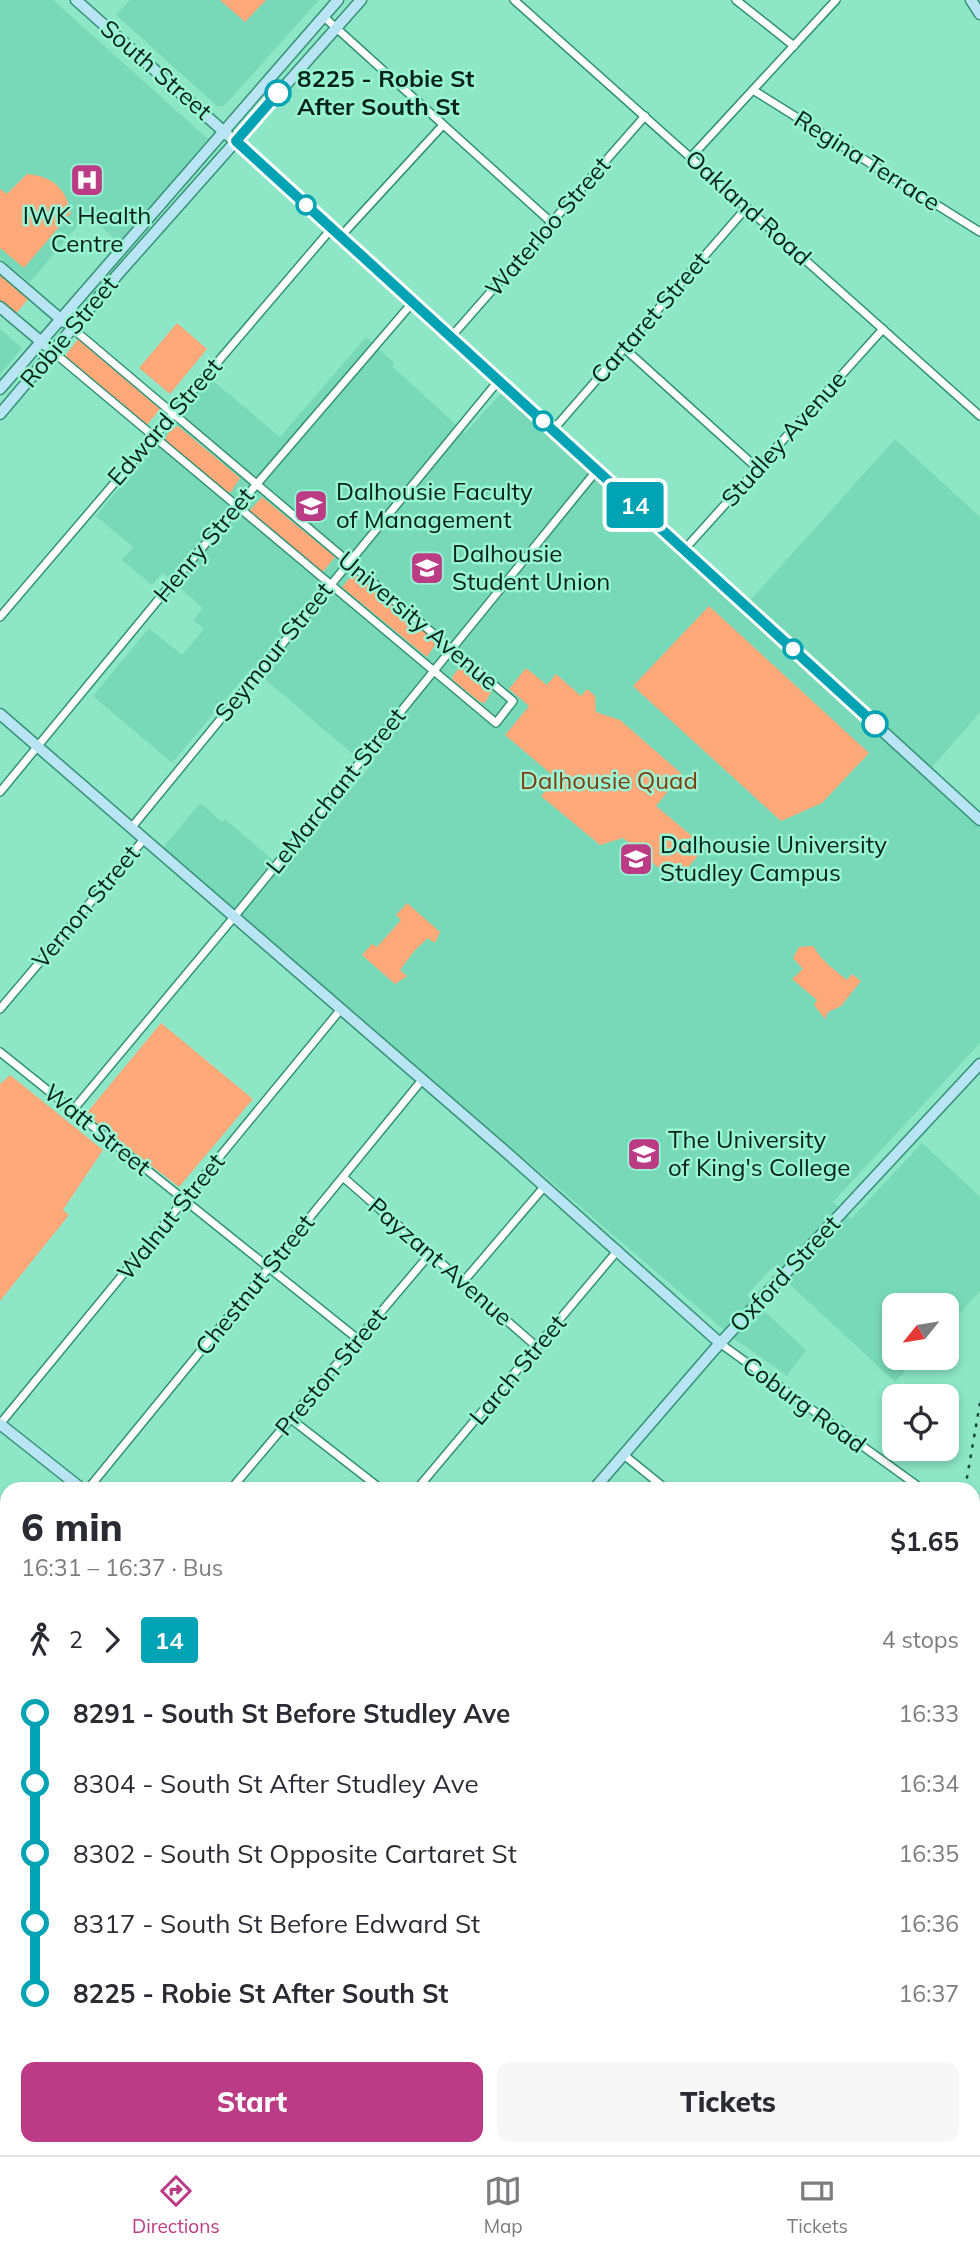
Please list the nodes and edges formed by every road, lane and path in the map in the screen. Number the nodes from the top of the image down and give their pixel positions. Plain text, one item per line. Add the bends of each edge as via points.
1 (76, 0) edge
2 (338, 0) edge
3 (361, 0) edge
4 (514, 0) edge
5 (736, 0) edge
6 (836, 0) edge
7 (971, 0) edge
8 (980, 14) edge
9 (323, 16) junction
10 (336, 28) junction
11 (794, 46) junction
12 (753, 90) junction
13 (645, 116) junction
14 (443, 125) junction
15 (223, 129) junction
16 (236, 141) junction
17 (691, 157) junction
18 (747, 207) junction
19 (552, 223) junction
20 (332, 228) junction
21 (980, 232) edge
22 (341, 236) junction
23 (0, 267) edge
24 (413, 302) junction
25 (0, 307) edge
26 (60, 318) junction
27 (72, 328) junction
28 (883, 329) junction
29 (451, 337) junction
30 (40, 341) junction
31 (624, 348) junction
32 (52, 351) junction
33 (499, 380) junction
34 (0, 389) edge
35 (172, 413) junction
36 (0, 414) edge
37 (980, 416) edge
38 (553, 430) junction
39 (152, 435) junction
40 (757, 468) junction
41 (597, 470) junction
42 (256, 484) junction
43 (236, 506) junction
44 (684, 550) junction
45 (348, 562) junction
46 (329, 585) junction
47 (0, 617) edge
48 (451, 649) junction
49 (433, 672) junction
50 (0, 714) edge
51 (37, 746) junction
52 (0, 792) edge
53 (980, 820) edge
54 (132, 827) junction
55 (145, 838) junction
56 (234, 917) junction
57 (0, 1009) edge
58 (341, 1009) junction
59 (0, 1052) edge
60 (980, 1064) edge
61 (422, 1080) junction
62 (73, 1110) junction
63 (343, 1177) junction
64 (544, 1187) junction
65 (184, 1200) junction
66 (618, 1250) junction
67 (430, 1254) junction
68 (269, 1268) junction
69 (463, 1282) junction
70 (359, 1340) junction
71 (721, 1344) junction
72 (537, 1347) junction
73 (291, 1419) junction
74 (0, 1424) edge
75 (624, 1455) junction
76 (73, 1482) edge
77 (94, 1482) edge
78 (237, 1482) edge
79 (372, 1482) edge
80 (423, 1482) edge
81 (600, 1482) edge
82 (657, 1482) edge
83 (912, 1482) edge

1 - 15 main road, South Street
2 - 9 main road, Robie Street
3 - 10 main road, Robie Street
4 - 13 street, Oakland Road
5 - 11 street
6 - 11 street
7 - 8 main road
9 - 10 street
9 - 15 main road, Robie Street
10 - 14 street
10 - 16 main road, Robie Street
11 - 12 street
12 - 17 street
12 - 21 street, Regina Terrace
13 - 17 street, Oakland Road
13 - 19 street, Waterloo Street
14 - 19 street
14 - 22 street
15 - 16 main road, South Street
15 - 26 main road, Robie Street
16 - 20 main road, South Street
16 - 27 main road, Robie Street
17 - 18 street, Oakland Road
18 - 28 street, Oakland Road
18 - 31 street, Cartaret Street
19 - 29 street, Waterloo Street
20 - 22 main road, South Street
20 - 35 street, Edward Street
22 - 24 main road, South Street
23 - 26 main road, University Avenue
24 - 29 main road, South Street
24 - 42 street, Henry Street
25 - 30 main road, University Avenue
26 - 27 main road, University Avenue
26 - 30 main road, Robie Street
27 - 32 main road, Robie Street
27 - 35 street, University Avenue
28 - 37 street, Oakland Road
28 - 40 street, Studley Avenue
29 - 33 main road, South Street
30 - 32 main road, University Avenue
30 - 34 main road, Robie Street
31 - 38 street, Cartaret Street
31 - 40 street
32 - 36 main road, Robie Street
32 - 39 street, University Avenue
33 - 38 main road, South Street
33 - 45 street, Seymour Street
35 - 39 street, Edward Street
35 - 42 street, University Avenue
38 - 41 main road, South Street
39 - 43 street, University Avenue
39 - 47 street, Edward Street
40 - 44 street, Studley Avenue
41 - 44 main road, South Street
41 - 48 street, LeMarchant Street
42 - 43 street, Henry Street
42 - 45 street, University Avenue
43 - 46 street, University Avenue
43 - 51 street, Henry Street
44 - 53 main road, South Street
45 - 46 street, Seymour Street
45 - 48 street, University Avenue
46 - 49 street, University Avenue
46 - 54 street, Seymour Street
48 - 49 street, LeMarchant Street
48 - 49 street, University Avenue via 513,701 496,723
49 - 56 street, LeMarchant Street
50 - 51 main road
51 - 52 street, Henry Street
51 - 54 main road
54 - 55 main road
55 - 56 main road
55 - 57 street, Vernon Street
56 - 58 main road
56 - 62 street, LeMarchant Street
58 - 61 main road
58 - 65 street, Walnut Street
59 - 62 street, Watt Street
60 - 71 main road, Oxford Street
61 - 63 street, Chestnut Street
61 - 64 main road
62 - 65 street, Watt Street
63 - 67 street, Payzant Avenue
63 - 68 street, Chestnut Street
64 - 66 main road
64 - 69 street
65 - 68 street, Watt Street
65 - 74 street, Walnut Street
66 - 71 main road
66 - 72 street, Larch Street
67 - 69 street, Payzant Avenue
67 - 70 street, Preston Street
68 - 70 street, Watt Street
68 - 77 street, Chestnut Street
69 - 72 street, Payzant Avenue
70 - 73 street, Preston Street
71 - 75 main road, Oxford Street
71 - 83 street, Coburg Road
72 - 80 street, Larch Street
73 - 78 street, Preston Street
73 - 79 street
74 - 76 main road
75 - 81 main road, Oxford Street
75 - 82 street

